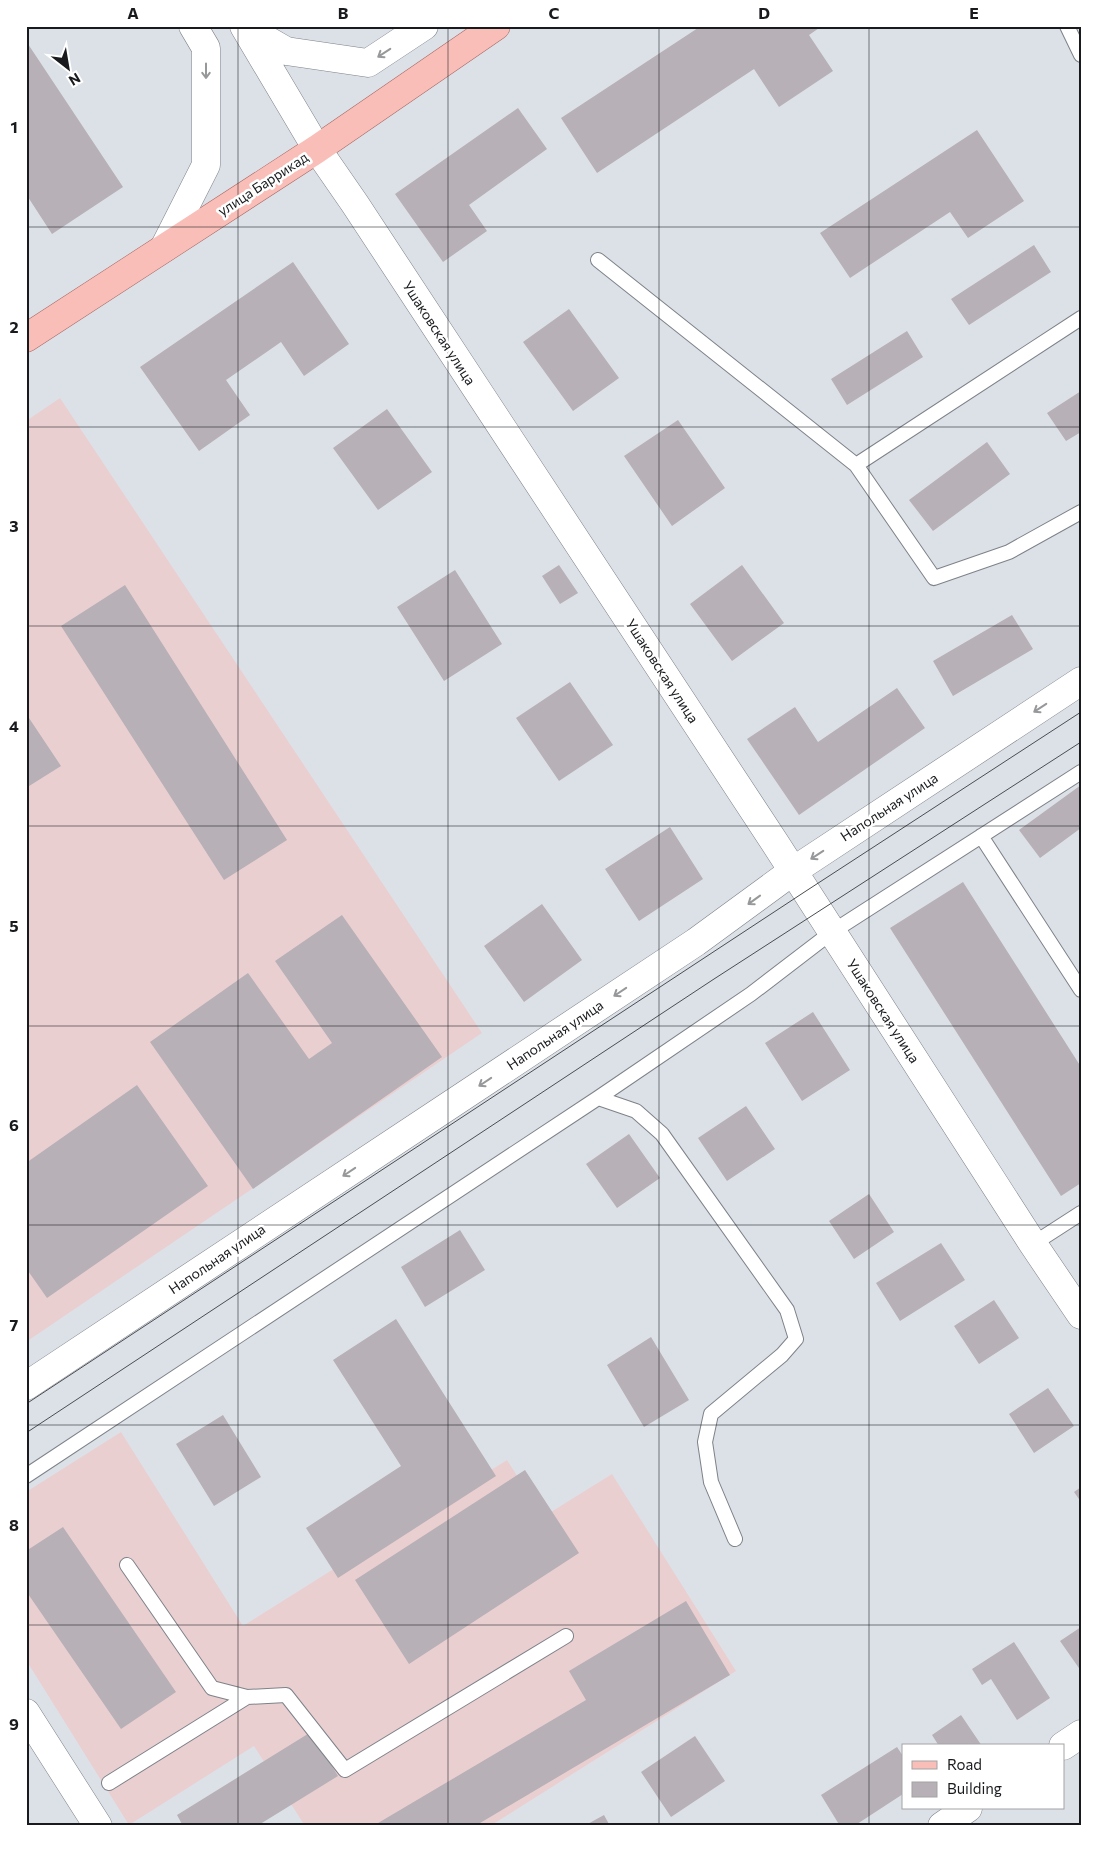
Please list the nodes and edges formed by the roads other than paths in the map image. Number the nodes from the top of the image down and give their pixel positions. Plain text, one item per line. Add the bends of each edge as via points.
1 (193, 26) edge
2 (424, 26) edge
3 (496, 26) edge
4 (1067, 26) edge
5 (244, 27) edge
6 (1081, 55) edge
7 (317, 149) junction
8 (164, 248) junction
9 (598, 260) dead end
10 (1081, 318) edge
11 (26, 338) edge
12 (856, 465) junction
13 (1081, 512) edge
14 (1081, 681) edge
15 (1081, 772) edge
16 (981, 836) junction
17 (793, 871) junction
18 (832, 932) junction
19 (1081, 990) edge
20 (598, 1098) junction
21 (1081, 1213) edge
22 (1033, 1244) junction
23 (1081, 1315) edge
24 (26, 1386) edge
25 (26, 1476) edge
26 (735, 1539) dead end
27 (127, 1565) dead end
28 (566, 1636) dead end
29 (248, 1697) junction
30 (26, 1713) edge
31 (1081, 1734) edge
32 (1064, 1745) edge
33 (109, 1782) dead end
34 (965, 1810) edge
35 (98, 1826) edge
36 (942, 1826) edge

1 -> 8 main road via 206,48 206,165
2 -> 5 main road via 368,64 286,51
3 - 7 main road, улица Баррикад
4 - 6 lane
5 - 7 main road, Ушаковская улица
7 - 8 main road, улица Баррикад
7 - 17 main road, Ушаковская улица
8 - 11 main road, улица Баррикад
9 - 12 lane
10 - 12 lane
12 - 13 lane via 934,578 1009,552
14 -> 17 main road, Напольная улица
15 - 16 lane
16 - 18 lane
16 - 19 lane
17 - 18 main road, Ушаковская улица
17 -> 24 main road, Напольная улица via 696,942
18 - 20 lane via 751,994
18 - 22 main road, Ушаковская улица
20 - 25 lane
20 - 26 lane via 636,1112 662,1134 787,1310 796,1339 711,1414 705,1442 710,1482
21 - 22 lane
22 - 23 main road, Ушаковская улица
27 - 29 lane via 212,1688
28 - 29 lane via 345,1770 286,1695
29 - 33 lane
30 - 35 main road
31 - 32 main road
34 - 36 main road

